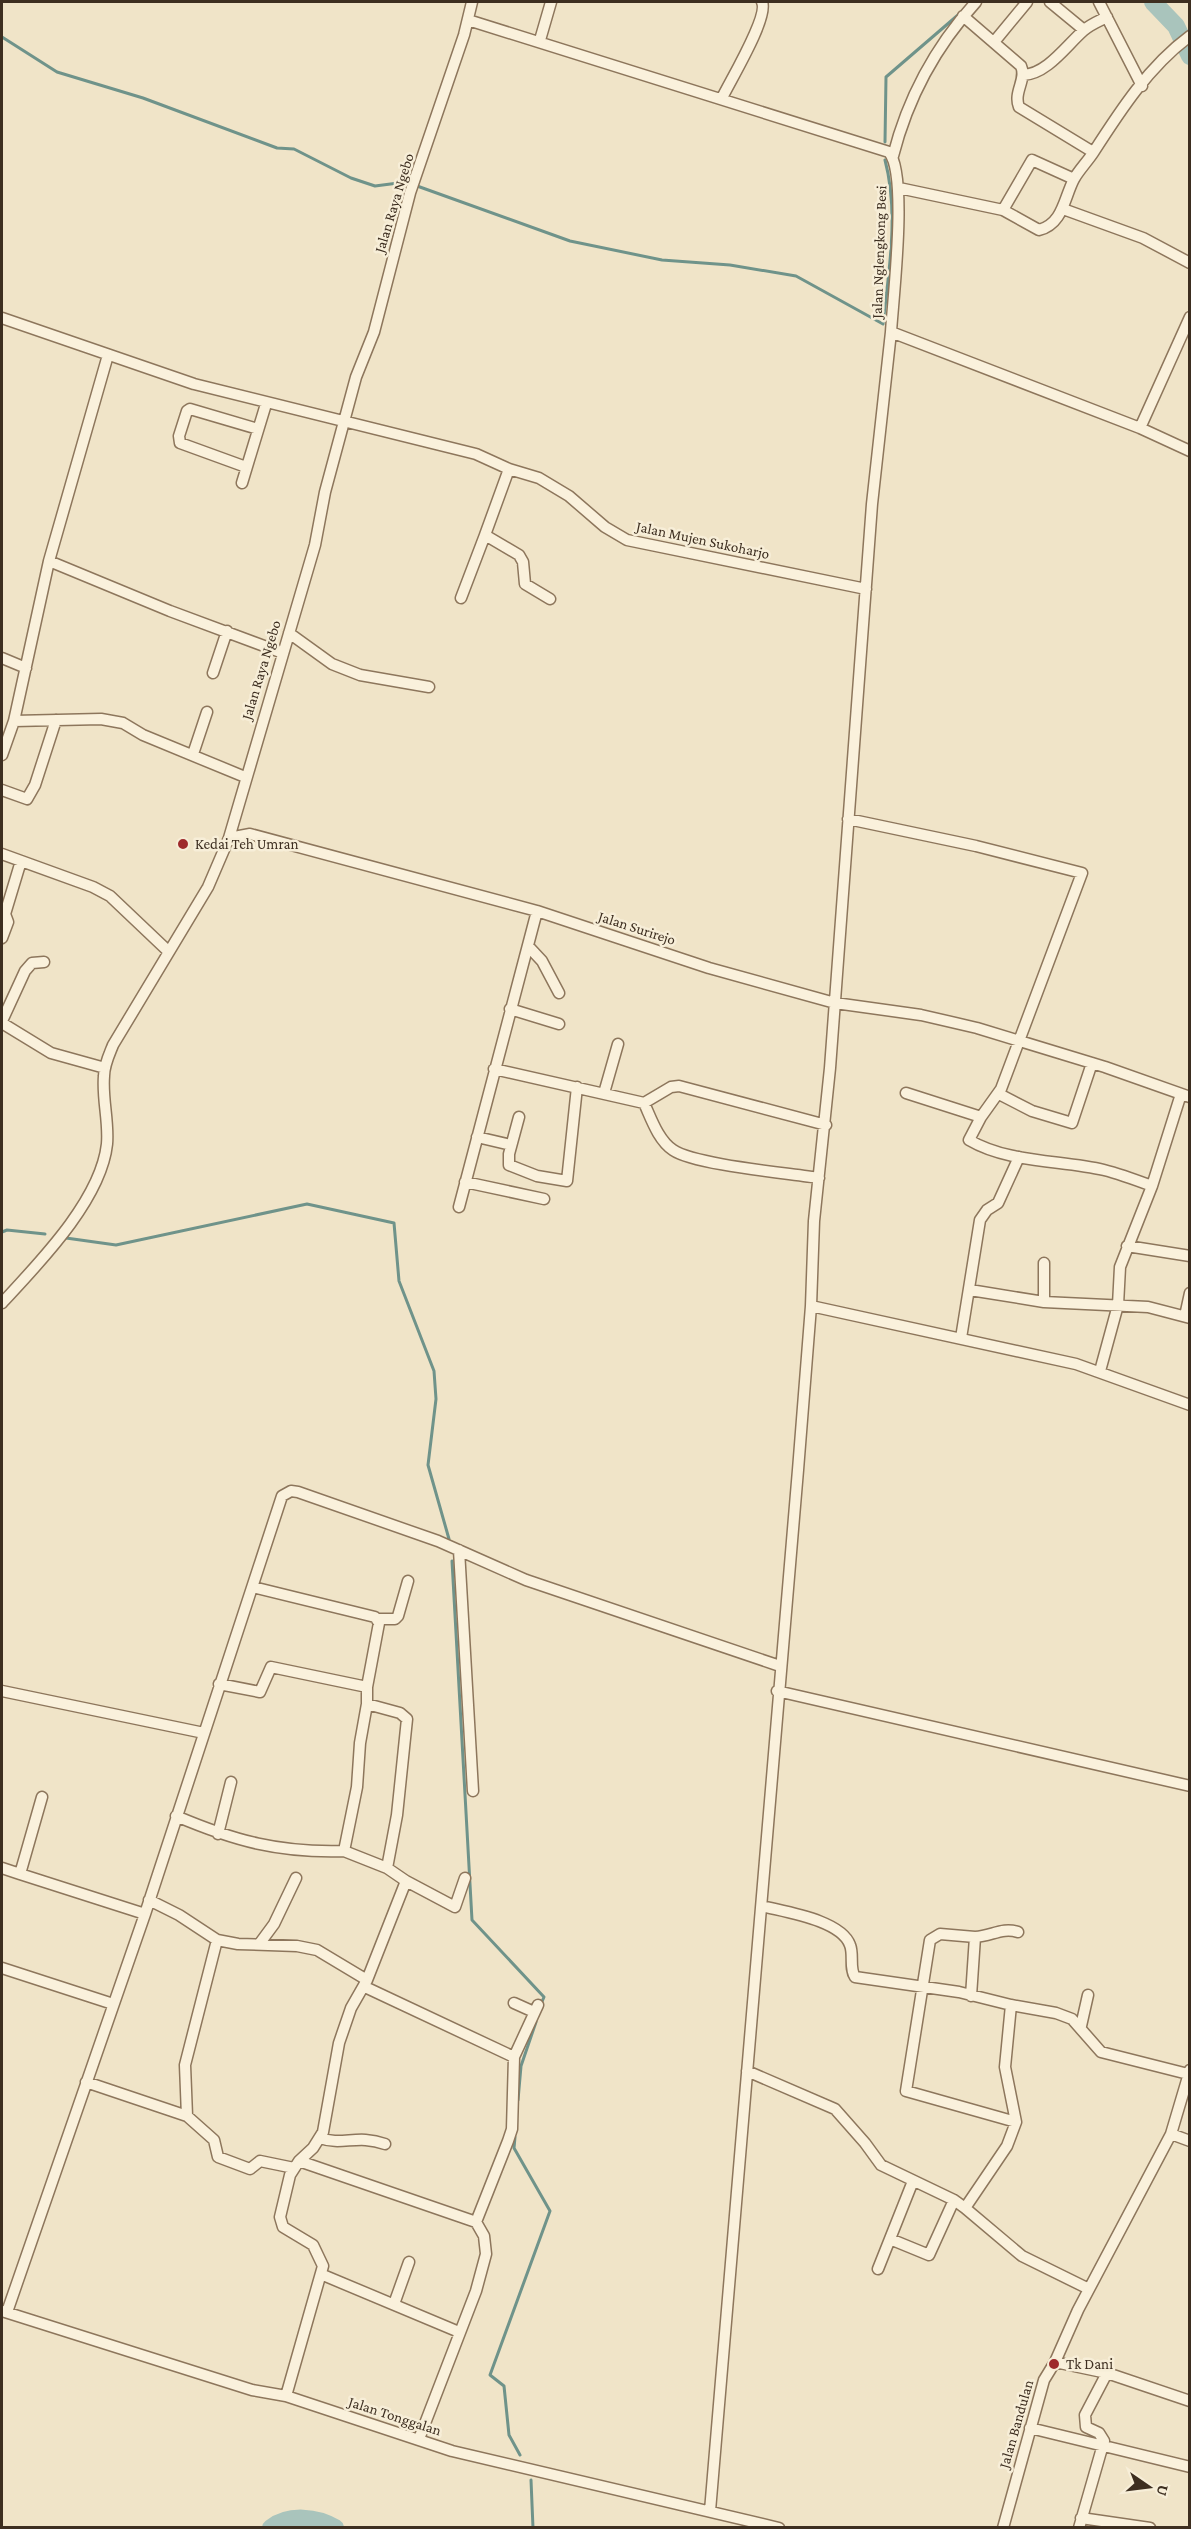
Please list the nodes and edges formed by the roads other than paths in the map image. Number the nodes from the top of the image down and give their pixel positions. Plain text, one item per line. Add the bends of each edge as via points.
1 (472, 2) edge
2 (551, 2) edge
3 (762, 2) edge
4 (976, 2) edge
5 (1027, 2) edge
6 (1050, 2) edge
7 (1099, 2) edge
8 (963, 16) junction
9 (1107, 17) junction
10 (468, 20) junction
11 (1084, 30) junction
12 (1188, 37) edge
13 (540, 40) junction
14 (994, 42) junction
15 (1023, 75) junction
16 (1142, 86) junction
17 (722, 98) junction
18 (1093, 152) junction
19 (893, 156) junction
20 (1074, 179) junction
21 (899, 188) junction
22 (1003, 210) junction
23 (1063, 210) junction
24 (1190, 263) edge
25 (1190, 317) edge
26 (2, 318) edge
27 (891, 332) junction
28 (108, 354) junction
29 (266, 404) junction
30 (344, 420) junction
31 (1140, 428) junction
32 (258, 429) junction
33 (1190, 451) edge
34 (246, 467) junction
35 (510, 469) junction
36 (242, 483) dead end
37 (485, 536) junction
38 (49, 561) junction
39 (866, 588) junction
40 (461, 598) dead end
41 (550, 599) dead end
42 (227, 632) junction
43 (288, 633) junction
44 (282, 653) junction
45 (2, 658) edge
46 (26, 668) junction
47 (213, 673) dead end
48 (429, 687) dead end
49 (207, 712) dead end
50 (56, 720) junction
51 (14, 722) junction
52 (193, 754) junction
53 (2, 755) edge
54 (245, 777) junction
55 (2, 790) edge
56 (235, 815) junction
57 (848, 819) junction
58 (250, 834) junction
59 (229, 838) junction
60 (2, 854) edge
61 (21, 861) junction
62 (537, 911) junction
63 (2, 938) edge
64 (528, 946) junction
65 (169, 952) junction
66 (44, 962) dead end
67 (559, 993) dead end
68 (835, 1003) junction
69 (510, 1009) junction
70 (2, 1022) edge
71 (559, 1024) dead end
72 (1017, 1041) junction
73 (618, 1044) dead end
74 (1092, 1063) junction
75 (105, 1068) junction
76 (494, 1069) junction
77 (577, 1087) junction
78 (604, 1093) junction
79 (906, 1093) dead end
80 (999, 1094) junction
81 (1185, 1096) edge
82 (644, 1103) junction
83 (519, 1117) dead end
84 (981, 1117) junction
85 (826, 1125) junction
86 (477, 1137) junction
87 (511, 1145) junction
88 (1019, 1157) junction
89 (819, 1178) junction
90 (465, 1182) junction
91 (1152, 1186) junction
92 (544, 1199) dead end
93 (459, 1207) dead end
94 (1127, 1246) junction
95 (1190, 1256) edge
96 (1044, 1263) dead end
97 (970, 1290) junction
98 (1190, 1293) edge
99 (1044, 1302) junction
100 (2, 1303) edge
101 (1118, 1305) junction
102 (811, 1306) junction
103 (1187, 1317) edge
104 (961, 1338) junction
105 (1100, 1371) junction
106 (1190, 1406) edge
107 (459, 1550) junction
108 (408, 1581) dead end
109 (253, 1587) junction
110 (378, 1619) junction
111 (780, 1666) junction
112 (219, 1684) junction
113 (367, 1687) junction
114 (2, 1691) edge
115 (777, 1691) junction
116 (367, 1704) junction
117 (204, 1733) junction
118 (231, 1782) dead end
119 (1190, 1786) edge
120 (473, 1791) dead end
121 (42, 1797) dead end
122 (176, 1816) junction
123 (218, 1833) junction
124 (345, 1851) junction
125 (2, 1868) edge
126 (387, 1868) junction
127 (20, 1874) junction
128 (296, 1878) dead end
129 (465, 1878) dead end
130 (406, 1881) junction
131 (149, 1900) junction
132 (762, 1906) junction
133 (145, 1914) junction
134 (1018, 1932) dead end
135 (975, 1937) junction
136 (217, 1940) junction
137 (260, 1943) junction
138 (2, 1968) edge
139 (366, 1983) junction
140 (923, 1987) junction
141 (1088, 1995) dead end
142 (971, 1996) junction
143 (514, 2003) dead end
144 (113, 2004) junction
145 (1011, 2005) junction
146 (1081, 2026) junction
147 (514, 2057) junction
148 (747, 2071) junction
149 (1189, 2072) edge
150 (86, 2082) junction
151 (187, 2116) junction
152 (1016, 2122) junction
153 (1171, 2134) junction
154 (320, 2138) junction
155 (1190, 2140) edge
156 (385, 2144) dead end
157 (296, 2165) junction
158 (913, 2181) junction
159 (954, 2200) junction
160 (965, 2208) junction
161 (476, 2222) junction
162 (890, 2239) junction
163 (409, 2262) dead end
164 (878, 2269) dead end
165 (323, 2275) junction
166 (1089, 2289) junction
167 (394, 2304) junction
168 (4, 2312) edge
169 (459, 2332) junction
170 (1055, 2362) junction
171 (1107, 2373) junction
172 (285, 2396) junction
173 (1190, 2401) edge
174 (1030, 2428) junction
175 (420, 2439) junction
176 (1103, 2445) junction
177 (1190, 2467) edge
178 (710, 2511) junction
179 (1080, 2523) edge
180 (779, 2528) edge
181 (1003, 2528) edge
182 (1150, 2528) edge

1 - 10 street, Jalan Raya Ngebo
2 - 13 street
3 - 17 street via 755,33
4 - 8 street
5 - 14 street
6 - 11 street
7 - 9 street
8 - 14 street
8 - 19 street via 910,101
9 - 11 street
9 - 16 street
10 - 13 street
10 - 30 street, Jalan Raya Ngebo via 410,193 374,332
11 - 15 street via 1035,73
12 - 16 street via 1175,46
13 - 17 street
14 - 15 street via 1021,66
15 - 18 street via 1016,100 1019,107
16 - 18 street
17 - 19 street via 882,148
18 - 20 street
19 - 21 street, Jalan Nglengkong Besi
20 - 22 street via 1032,160
20 - 23 street
21 - 22 street
21 - 27 street, Jalan Nglengkong Besi
22 - 23 street via 1039,230 1048,228
23 - 24 street via 1143,238
25 - 31 street
26 - 28 street, Jalan Mujen Sukoharjo
27 - 31 street, Jalan Nglengkong Besi
27 - 39 street
28 - 29 street, Jalan Mujen Sukoharjo
28 - 38 street
29 - 30 street, Jalan Mujen Sukoharjo
29 - 32 street
30 - 35 street, Jalan Mujen Sukoharjo via 476,454
30 - 43 street, Jalan Raya Ngebo via 315,545
31 - 33 street, Jalan Nglengkong Besi
32 - 34 street
32 - 34 street via 186,411 180,443
34 - 36 street
35 - 37 street
35 - 39 street, Jalan Mujen Sukoharjo via 539,478 627,540
37 - 40 street
37 - 41 street via 519,555 525,584
38 - 42 street
38 - 46 street
39 - 57 street
42 - 44 street
42 - 47 street
43 - 44 street, Jalan Raya Ngebo
43 - 48 street via 333,663 360,675
44 - 54 street, Jalan Raya Ngebo
45 - 46 street
46 - 51 street
49 - 52 street
50 - 51 street
50 - 52 street via 101,719 123,723
50 - 55 street via 27,799
51 - 53 street
52 - 54 street
54 - 56 street, Jalan Raya Ngebo
56 - 58 street
56 - 59 street, Jalan Raya Ngebo
57 - 68 street
57 - 72 street via 1082,873
58 - 59 street, Jalan Surirejo
58 - 62 street, Jalan Surirejo
59 - 65 street, Jalan Raya Ngebo via 208,887
60 - 61 street
61 - 63 street
61 - 65 street via 110,896
62 - 64 street
62 - 68 street, Jalan Surirejo via 709,968
64 - 67 street via 542,961
64 - 69 street
65 - 75 street, Jalan Raya Ngebo via 113,1045
66 - 70 street via 33,963 25,971
68 - 72 street, Jalan Surirejo via 921,1015
68 - 85 street
69 - 71 street
69 - 76 street
70 - 75 street via 51,1053
72 - 74 street, Jalan Surirejo
72 - 80 street
73 - 78 street
74 - 80 street via 1072,1123 1032,1111
74 - 81 street, Jalan Surirejo
75 - 100 street, Jalan Raya Ngebo via 106,1148 96,1181 55,1242
76 - 77 street
76 - 86 street
77 - 78 street
77 - 87 street via 567,1181 513,1168 507,1160
78 - 82 street
79 - 84 street
80 - 84 street
81 - 91 street
82 - 85 street via 679,1086
82 - 89 street via 662,1140 675,1151 708,1161
83 - 87 street
84 - 88 street via 970,1141
85 - 89 street
86 - 87 street
86 - 90 street
88 - 91 street via 1104,1170
88 - 97 street via 998,1203 980,1220
89 - 102 street via 810,1267
90 - 92 street
90 - 93 street
91 - 94 street
94 - 95 street
94 - 101 street via 1120,1268
96 - 99 street
97 - 99 street
97 - 104 street
98 - 103 street
99 - 101 street
101 - 103 street via 1148,1307
101 - 105 street
102 - 104 street
102 - 111 street
104 - 105 street
105 - 106 street
107 - 109 street via 291,1491 282,1496 276,1509
107 - 111 street via 526,1580
107 - 120 street
108 - 110 street via 398,1616
109 - 110 street
109 - 112 street
110 - 113 street via 379,1632
111 - 115 street
112 - 113 street via 260,1692 271,1667
112 - 117 street
113 - 116 street
114 - 117 street
115 - 119 street
115 - 132 street
116 - 124 street
116 - 126 street via 400,1713 407,1719
117 - 122 street
118 - 123 street
121 - 127 street
122 - 123 street
122 - 131 street
123 - 124 street via 249,1844
124 - 126 street
125 - 127 street
126 - 130 street
127 - 133 street
128 - 137 street
129 - 130 street via 455,1907
130 - 139 street
131 - 133 street
131 - 136 street
132 - 140 street via 825,1923 843,1934 850,1945 855,1977
132 - 148 street
133 - 144 street
134 - 135 street via 1000,1929
135 - 140 street via 934,1936 927,1948
135 - 142 street
136 - 137 street
136 - 151 street via 185,2065
137 - 139 street via 317,1950
138 - 144 street
139 - 147 street
139 - 154 street via 351,2008 339,2043
140 - 142 street
140 - 152 street via 906,2091
141 - 146 street
142 - 145 street
143 - 147 street via 536,2008
144 - 150 street
145 - 146 street via 1056,2013
145 - 152 street via 1005,2067
146 - 149 street via 1101,2052
147 - 161 street via 512,2129
148 - 158 street via 835,2109 881,2165
148 - 178 street
149 - 153 street, Jalan Bandulan
150 - 151 street
150 - 168 street
151 - 157 street via 214,2140 218,2157 250,2169 260,2161
152 - 160 street via 1007,2146
153 - 155 street
153 - 166 street, Jalan Bandulan
154 - 156 street via 365,2138
154 - 157 street
157 - 161 street
157 - 165 street via 281,2223 314,2245 322,2257
158 - 159 street
158 - 162 street
159 - 160 street
159 - 162 street via 929,2255
160 - 166 street via 1022,2256
161 - 169 street via 484,2236 486,2254
162 - 164 street
163 - 167 street
165 - 167 street
165 - 172 street
166 - 170 street, Jalan Bandulan
167 - 169 street
168 - 172 street, Jalan Tonggalan via 252,2390
169 - 175 street
170 - 171 street
170 - 174 street, Jalan Bandulan via 1044,2380
171 - 173 street
171 - 176 street via 1084,2422 1102,2437
172 - 175 street, Jalan Tonggalan
174 - 176 street
174 - 181 street, Jalan Bandulan
175 - 178 street, Jalan Tonggalan via 452,2451
176 - 177 street
176 - 179 street
178 - 180 street, Jalan Tonggalan
179 - 182 street

